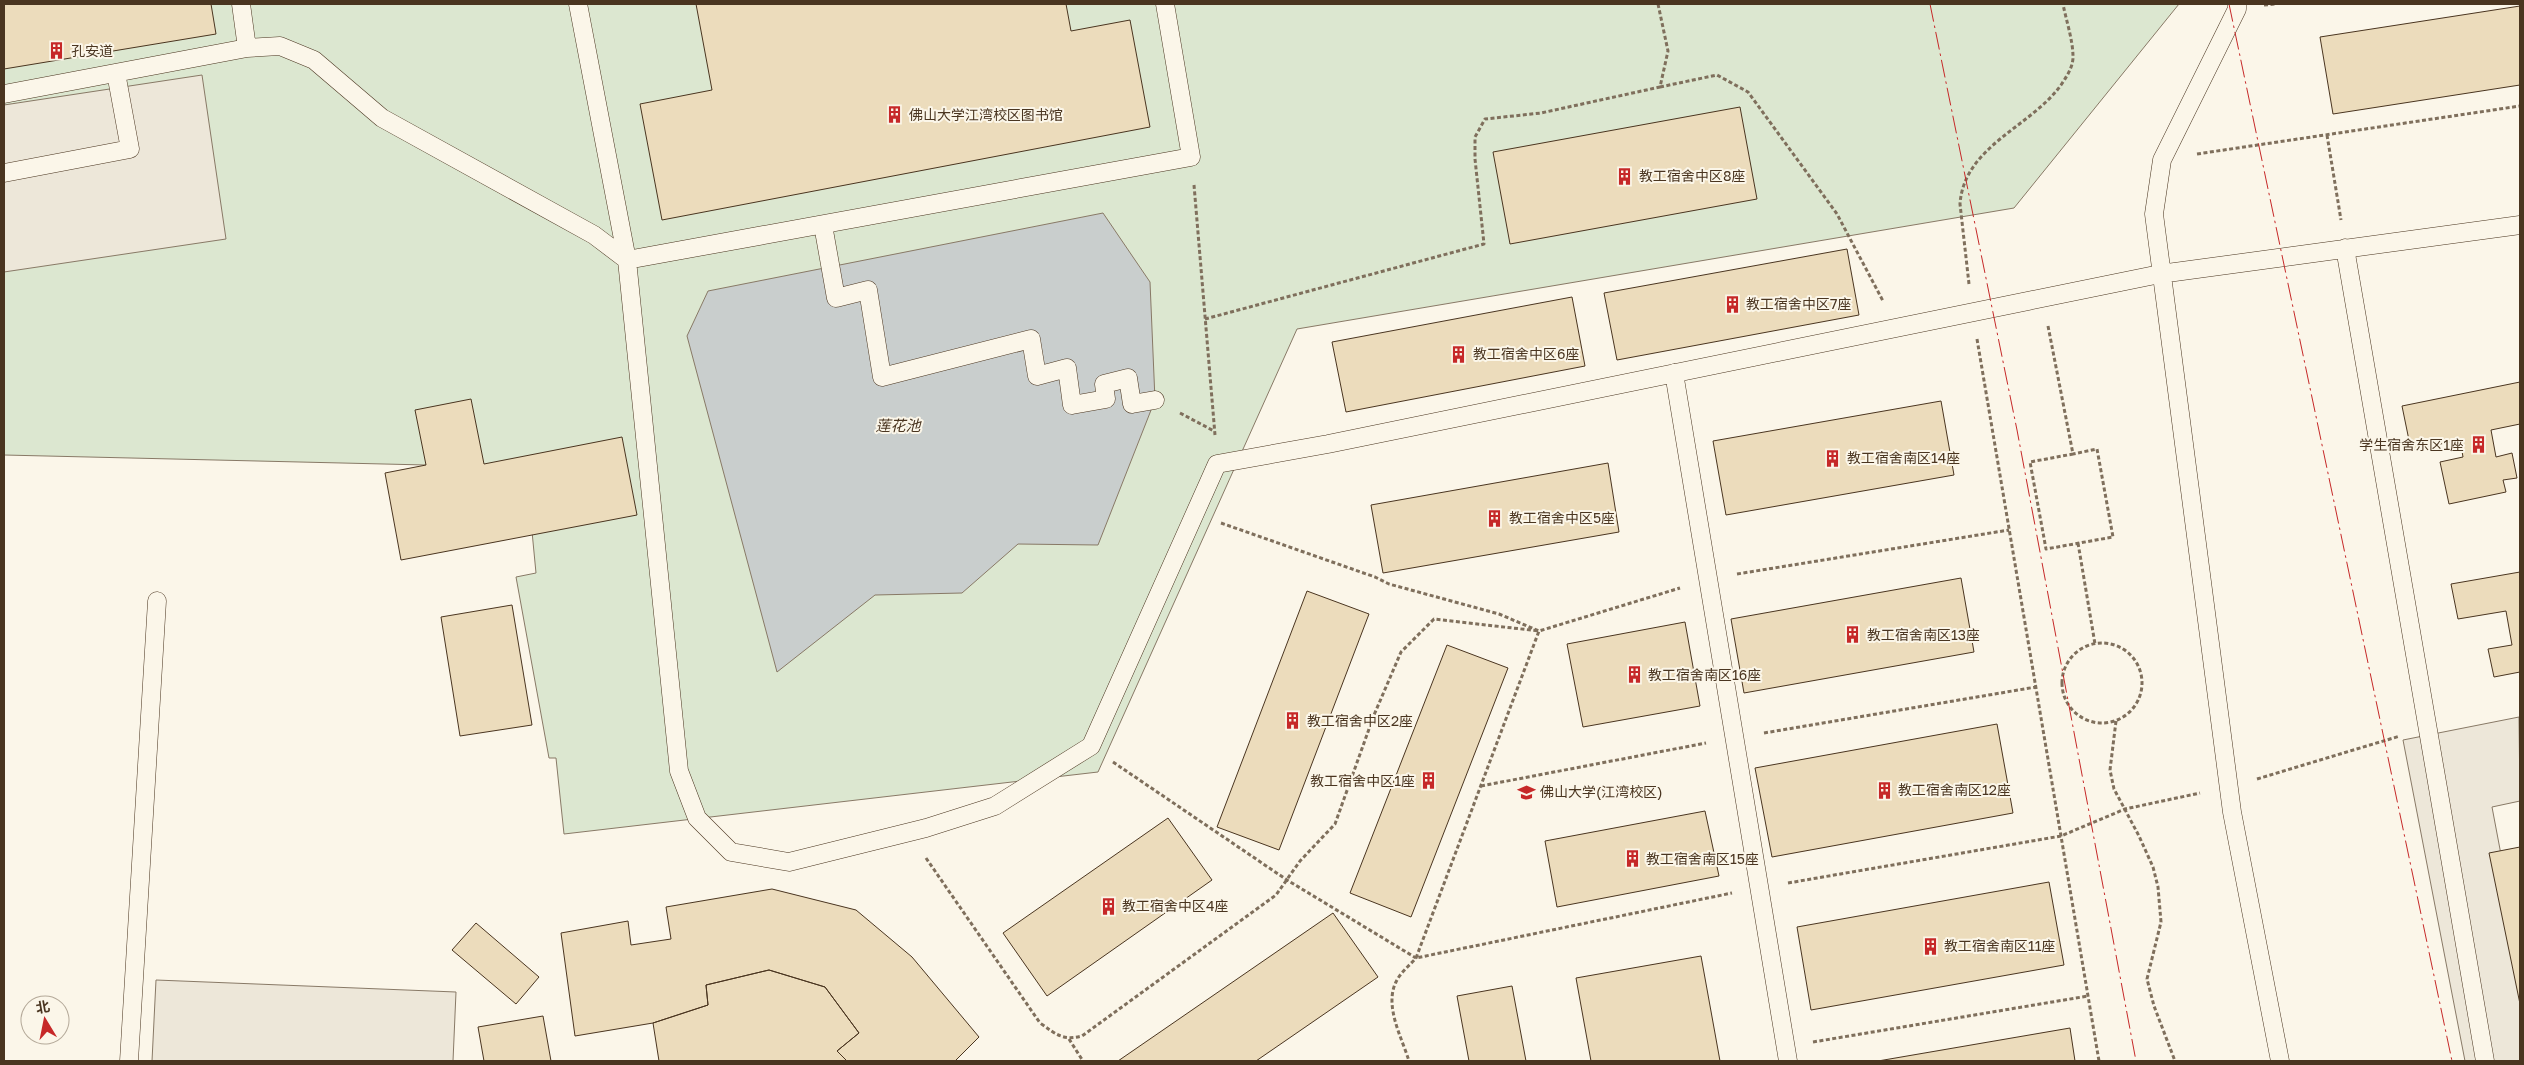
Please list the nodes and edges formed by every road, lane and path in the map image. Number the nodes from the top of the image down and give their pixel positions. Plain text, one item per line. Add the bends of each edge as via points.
1 (241, 4) edge
2 (578, 4) edge
3 (1165, 4) edge
4 (1658, 4) edge
5 (2063, 4) edge
6 (2237, 4) edge
7 (247, 48) junction
8 (116, 73) junction
9 (1660, 87) junction
10 (4, 94) edge
11 (2520, 106) edge
12 (2327, 135) junction
13 (1191, 157) junction
14 (2162, 160) junction
15 (4, 173) edge
16 (822, 225) junction
17 (2520, 225) edge
18 (2346, 248) junction
19 (627, 260) junction
20 (2160, 274) junction
21 (2043, 298) junction
22 (1972, 312) junction
23 (1205, 319) junction
24 (1897, 328) junction
25 (1674, 372) junction
26 (1156, 400) joint
27 (1215, 432) junction
28 (2073, 454) junction
29 (1218, 464) junction
30 (1194, 514) junction
31 (2009, 530) junction
32 (2078, 543) junction
33 (1708, 579) junction
34 (157, 601) dead end
35 (1539, 631) junction
36 (2095, 644) junction
37 (2116, 721) junction
38 (1091, 746) junction
39 (908, 833) junction
40 (2061, 836) junction
41 (1287, 880) junction
42 (1759, 888) junction
43 (1416, 958) junction
44 (2088, 996) junction
45 (1069, 1039) junction
46 (1786, 1054) edge
47 (129, 1061) edge
48 (1083, 1061) edge
49 (1409, 1061) edge
50 (2099, 1061) edge
51 (2175, 1061) edge
52 (2280, 1061) edge
53 (2485, 1061) edge

1 - 7 lane
2 - 19 lane
3 - 13 lane
4 - 9 path via 1668,51
5 - 22 path via 2073,57 2069,74 2052,98 1986,150 1970,169 1961,191
6 - 14 lane
7 - 8 lane
7 - 19 lane via 280,46 314,60 382,118 594,235
8 - 10 lane
8 - 15 lane via 130,149
9 - 23 path via 1541,113 1485,119 1475,137 1484,244
9 - 24 path via 1717,75 1748,92 1837,214
11 - 12 path
12 - 14 path
12 - 18 path
13 - 16 lane
13 - 23 path
14 - 20 lane via 2154,214
16 - 19 lane
16 - 26 lane via 836,298 868,290 882,377 1031,339 1037,376 1066,368 1072,405 1106,399 1104,384 1128,378 1132,404
17 - 18 lane
18 - 20 lane
18 - 53 lane
19 - 39 lane via 679,772 697,818 731,852 789,862
20 - 21 lane
20 - 52 lane via 2232,812
21 - 22 lane
21 - 28 path
22 - 24 lane
22 - 31 path
23 - 27 path
24 - 25 lane
25 - 29 lane
25 - 33 lane
26 - 27 path
27 - 29 path
28 - 32 path via 2097,449 2113,537
28 - 32 path via 2030,462 2046,549
29 - 30 lane
30 - 35 path via 1389,584 1499,614
30 - 38 lane
31 - 33 path
31 - 40 path
32 - 36 path
33 - 35 path
33 - 42 lane
34 - 47 lane
35 - 41 path via 1434,619 1401,652 1374,715 1335,824
35 - 43 path
36 - 37 path via 2108,644 2131,656 2142,679 2136,704
36 - 37 path via 2072,656 2065,668 2063,694 2069,706 2090,722
37 - 51 path via 2110,770 2114,789 2153,867 2158,887 2160,922 2147,979
38 - 39 lane via 995,806
38 - 41 path
39 - 45 path via 1040,1023
40 - 42 path
40 - 44 path
41 - 43 path
41 - 45 path via 1268,901 1082,1036
42 - 43 path
42 - 46 lane
43 - 49 path via 1396,982 1393,997 1393,1014
44 - 46 path
44 - 50 path
45 - 48 path

